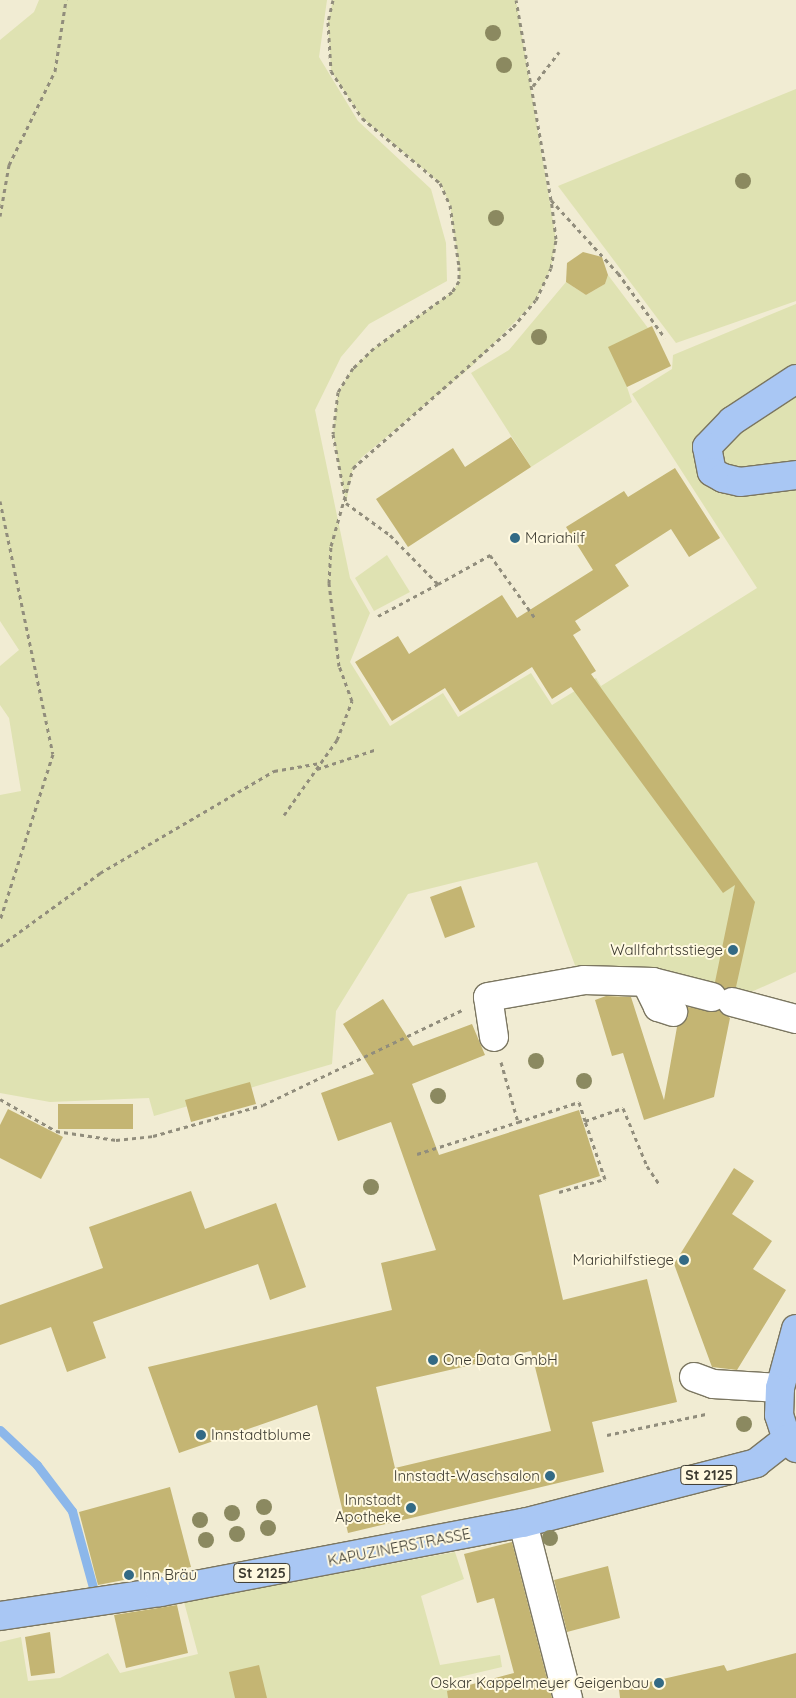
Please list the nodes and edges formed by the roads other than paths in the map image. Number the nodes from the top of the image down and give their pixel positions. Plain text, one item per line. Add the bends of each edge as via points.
1 (796, 379) edge
2 (796, 475) edge
3 (646, 982) junction
4 (673, 1012) dead end
5 (796, 1019) edge
6 (494, 1038) road end
7 (796, 1330) edge
8 (694, 1377) dead end
9 (780, 1388) junction
10 (791, 1443) edge
11 (523, 1523) junction
12 (0, 1616) edge
13 (568, 1698) edge

1 - 2 main road via 716,434 707,447 707,458 712,472 740,482
3 - 4 lane via 658,1007
3 - 5 lane
3 - 6 lane via 584,980 488,997
7 - 9 main road, St 2125
8 - 9 lane via 713,1384
9 - 10 main road, St 2125 via 778,1415
10 - 11 main road, KAPUZINERSTRASSE / St 2125 via 756,1463
11 - 12 main road, KAPUZINERSTRASSE / St 2125 via 169,1590
11 - 13 lane

